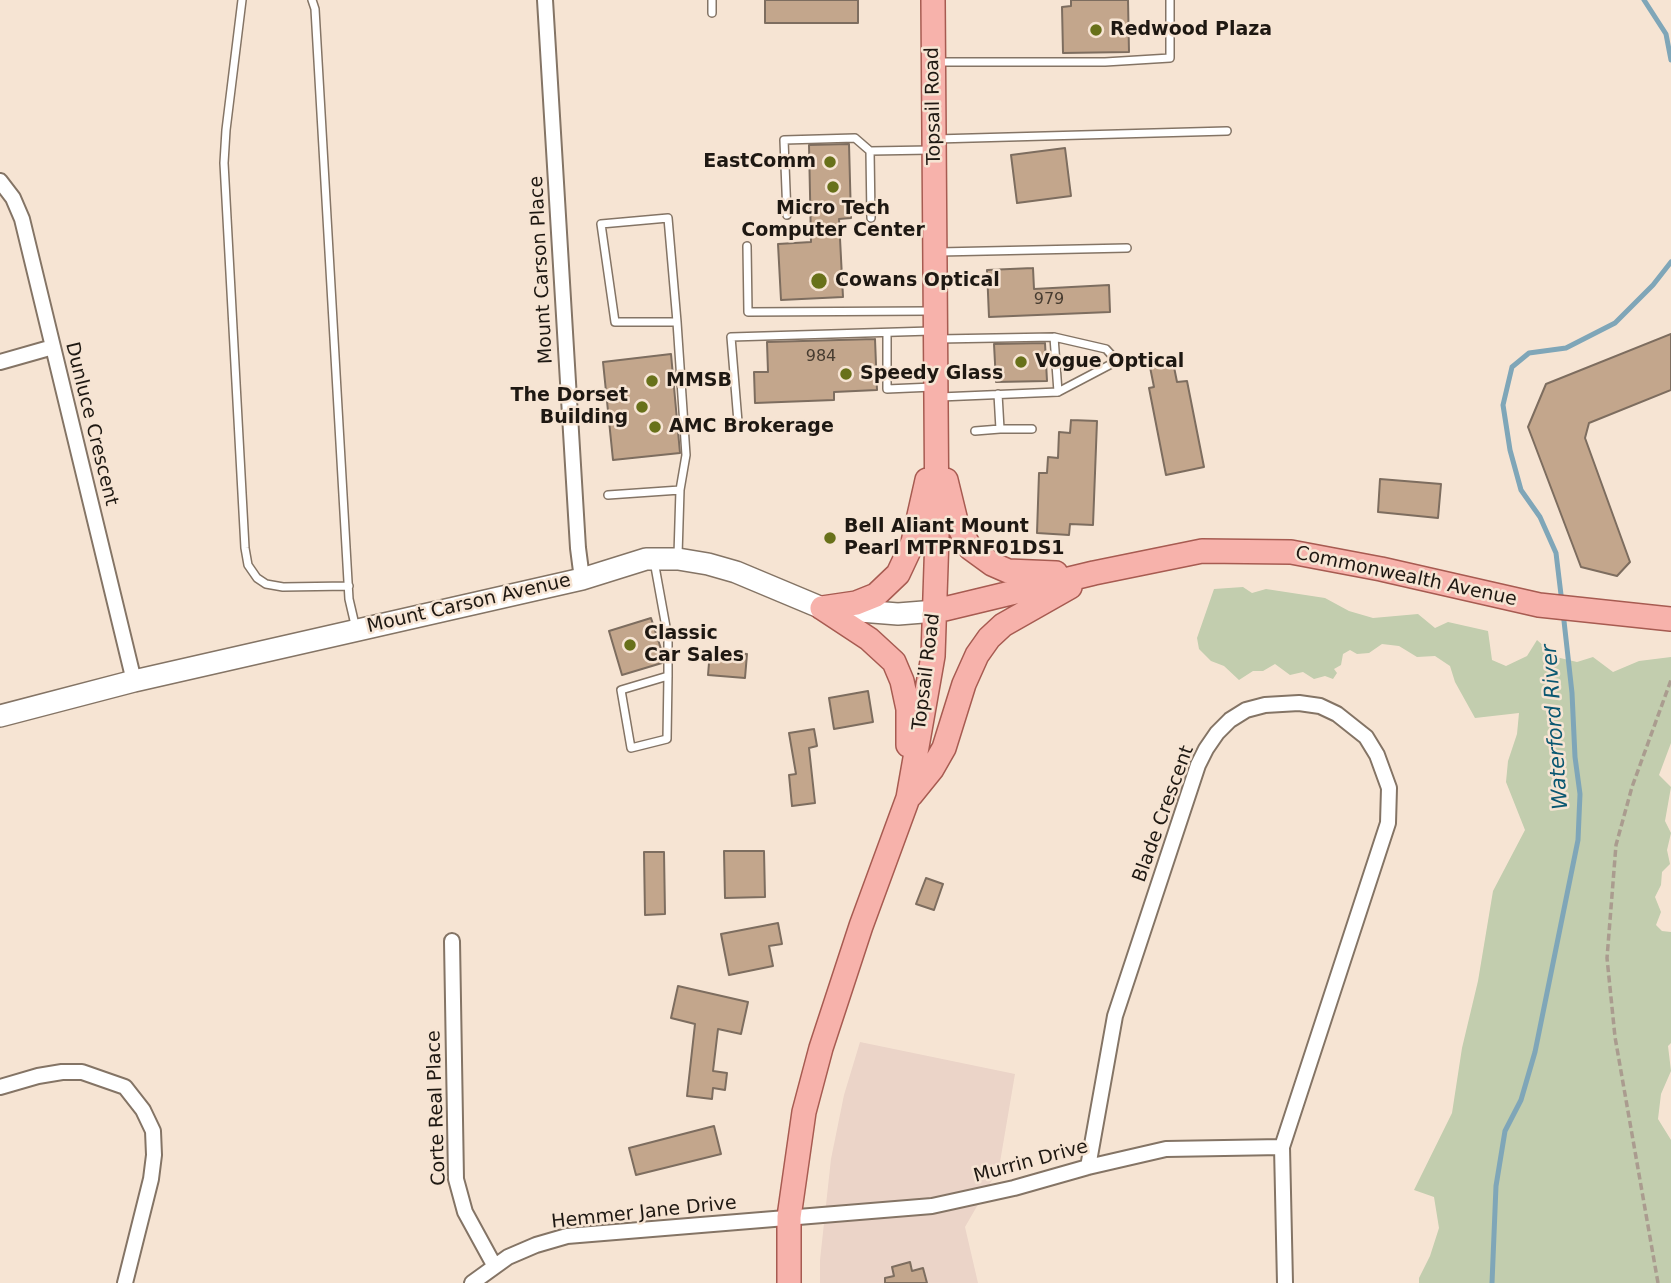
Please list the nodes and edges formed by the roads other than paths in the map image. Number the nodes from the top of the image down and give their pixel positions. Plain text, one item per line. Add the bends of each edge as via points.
1 (242, 0) edge
2 (312, 0) edge
3 (545, 0) edge
4 (712, 0) edge
5 (933, 0) edge
6 (1170, 0) edge
7 (712, 13) dead end
8 (934, 62) junction
9 (1227, 131) dead end
10 (935, 144) junction
11 (870, 150) junction
12 (0, 181) edge
13 (787, 215) dead end
14 (871, 218) dead end
15 (747, 246) dead end
16 (1127, 248) dead end
17 (934, 252) junction
18 (677, 322) junction
19 (935, 327) junction
20 (887, 334) junction
21 (1054, 337) junction
22 (53, 346) junction
23 (0, 362) edge
24 (1058, 392) junction
25 (936, 393) junction
26 (998, 394) junction
27 (738, 422) dead end
28 (1000, 429) junction
29 (1032, 429) dead end
30 (975, 430) dead end
31 (936, 441) junction
32 (680, 490) junction
33 (608, 495) dead end
34 (678, 559) junction
35 (654, 560) junction
36 (1094, 573) junction
37 (583, 579) junction
38 (349, 586) junction
39 (822, 608) junction
40 (936, 611) junction
41 (1671, 619) edge
42 (356, 629) junction
43 (668, 676) junction
44 (134, 681) junction
45 (0, 716) edge
46 (908, 798) junction
47 (452, 942) dead end
48 (0, 1087) edge
49 (1282, 1147) junction
50 (1088, 1167) junction
51 (789, 1217) junction
52 (494, 1265) junction
53 (125, 1283) edge
54 (472, 1283) edge
55 (789, 1283) edge
56 (1285, 1283) edge

1 - 38 lane via 224,176 248,565 267,584
2 - 38 lane
3 - 37 street, Mount Carson Place
4 - 7 lane
5 - 8 main road, Topsail Road
6 - 8 lane via 1170,58
8 - 10 main road, Topsail Road
9 - 10 lane
10 - 11 lane
10 - 17 main road, Topsail Road
11 - 13 lane via 855,138 784,140
11 - 14 lane
12 - 22 street, Dunluce Crescent via 18,209
15 - 19 lane via 748,312
16 - 17 lane
17 - 19 main road, Topsail Road
18 - 18 lane via 668,218 601,224 615,323
18 - 32 lane via 686,456
19 - 20 lane
19 - 21 lane
19 - 25 main road, Topsail Road
20 - 25 lane via 887,389
20 - 27 lane via 731,338
21 - 24 lane
21 - 24 lane via 1107,349 1117,361
22 - 23 street
22 - 44 street, Dunluce Crescent
24 - 26 lane
25 - 26 lane
25 - 31 main road, Topsail Road
26 - 28 lane
28 - 29 lane
28 - 30 lane
31 - 36 main road via 956,521 970,548 1008,571
31 - 39 main road via 913,542 898,574 876,595
31 - 40 main road, Topsail Road
32 - 33 lane
32 - 34 lane
34 - 35 main road, Mount Carson Avenue
34 - 39 main road, Mount Carson Avenue via 736,572
35 - 37 main road, Mount Carson Avenue
35 - 43 lane via 668,638
36 - 40 main road, Commonwealth Avenue
36 - 41 main road, Commonwealth Avenue via 1202,551 1291,552 1539,605
36 - 46 main road via 1003,625 989,638 964,684 944,748
37 - 42 main road, Mount Carson Avenue
38 - 42 lane
39 - 40 main road, Mount Carson Avenue via 898,614
39 - 46 main road via 894,662 908,709
40 - 46 main road, Topsail Road via 931,677
42 - 44 main road, Mount Carson Avenue
43 - 43 lane via 667,739 632,748 621,690
44 - 45 main road, Mount Carson Avenue
46 - 51 main road, Topsail Road via 821,1048 804,1112
47 - 52 street, Corte Real Place via 456,1179 465,1212
48 - 53 street via 38,1076 82,1072 125,1087 143,1110 153,1131 154,1155
49 - 50 street, Murrin Drive via 1166,1149
49 - 50 street, Blade Crescent via 1388,823 1389,807 1384,772 1366,737 1337,714 1299,703 1246,709 1217,733 1198,765 1115,1016
49 - 56 street, Blade Crescent
50 - 51 street, Murrin Drive via 932,1206
51 - 52 street, Hemmer Jane Drive via 567,1236
51 - 55 main road, Topsail Road
52 - 54 street, Hemmer Jane Drive

